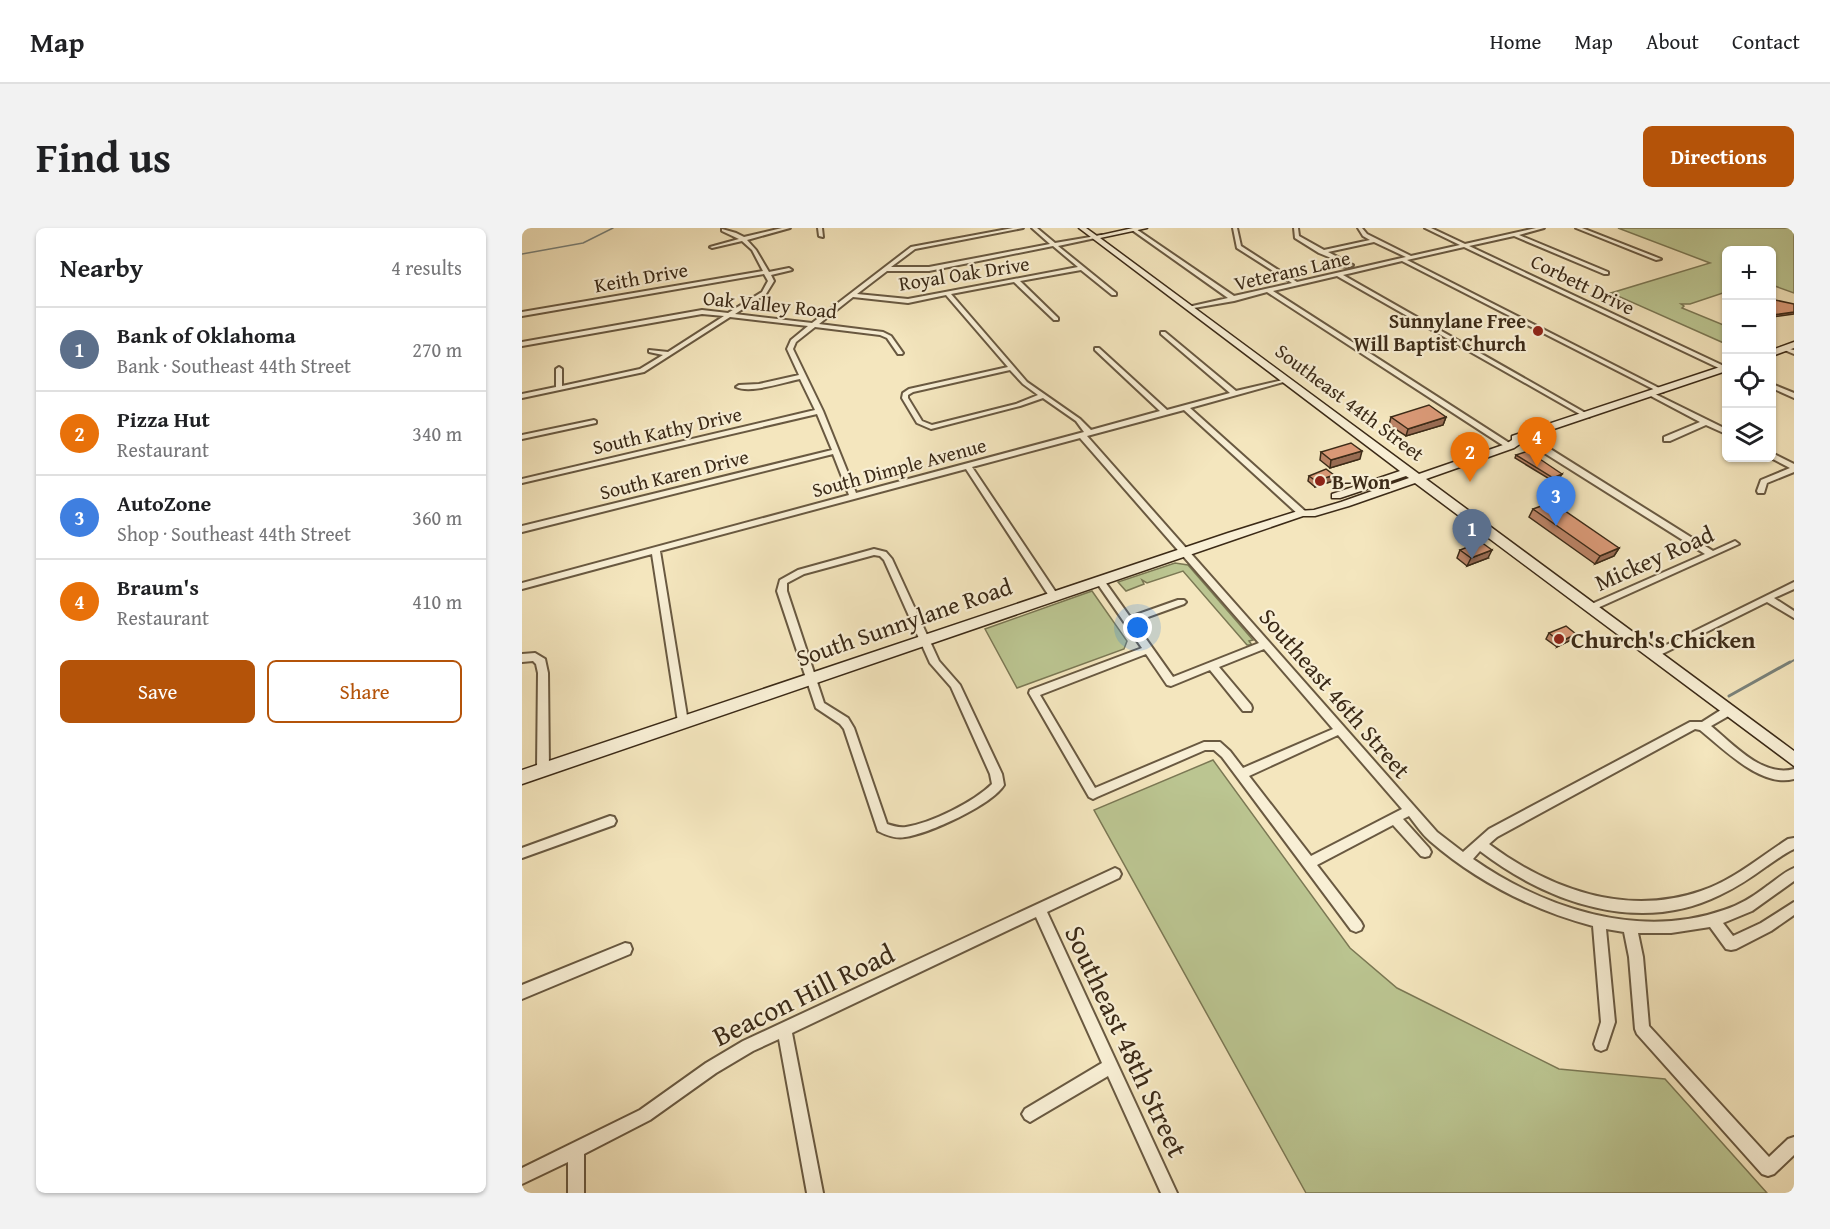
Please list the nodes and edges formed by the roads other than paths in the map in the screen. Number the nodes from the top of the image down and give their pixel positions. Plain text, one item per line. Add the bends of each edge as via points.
1 (788, 228) edge
2 (820, 228) edge
3 (1021, 228) edge
4 (1034, 228) edge
5 (1082, 228) edge
6 (1144, 228) edge
7 (1235, 228) edge
8 (1296, 228) edge
9 (1360, 228) edge
10 (1427, 228) edge
11 (1542, 228) edge
12 (1578, 228) edge
13 (724, 230) dead end
14 (1134, 230) junction
15 (1514, 234) junction
16 (821, 236) dead end
17 (746, 238) junction
18 (1099, 238) junction
19 (1375, 240) junction
20 (1056, 246) junction
21 (1464, 246) junction
22 (712, 247) dead end
23 (1321, 252) junction
24 (1411, 258) junction
25 (1658, 259) dead end
26 (1403, 260) junction
27 (1338, 261) dead end
28 (1082, 268) junction
29 (885, 269) junction
30 (789, 270) dead end
31 (767, 273) junction
32 (1606, 273) dead end
33 (1339, 275) junction
34 (1017, 280) junction
35 (1297, 284) junction
36 (1269, 291) junction
37 (948, 294) junction
38 (1114, 294) dead end
39 (851, 295) junction
40 (1234, 299) junction
41 (1190, 308) junction
42 (522, 314) edge
43 (732, 314) junction
44 (1056, 319) dead end
45 (812, 324) junction
46 (1163, 333) dead end
47 (522, 344) edge
48 (1794, 345) edge
49 (1784, 348) junction
50 (1097, 349) dead end
51 (651, 351) dead end
52 (1776, 351) edge
53 (1794, 352) edge
54 (900, 353) dead end
55 (671, 354) junction
56 (1722, 366) edge
57 (1011, 368) junction
58 (559, 369) dead end
59 (1722, 369) edge
60 (803, 376) junction
61 (1285, 380) junction
62 (739, 387) dead end
63 (1776, 388) edge
64 (559, 389) junction
65 (1656, 392) junction
66 (1235, 394) junction
67 (522, 396) edge
68 (1043, 396) junction
69 (1794, 396) edge
70 (1186, 408) junction
71 (820, 411) junction
72 (1165, 412) junction
73 (1587, 416) junction
74 (594, 422) dead end
75 (1706, 422) junction
76 (1722, 430) edge
77 (1085, 434) junction
78 (522, 437) edge
79 (1525, 437) junction
80 (1667, 439) dead end
81 (1506, 443) junction
82 (835, 452) junction
83 (1776, 457) edge
84 (967, 465) junction
85 (1794, 468) edge
86 (1412, 476) junction
87 (522, 481) edge
88 (1761, 491) dead end
89 (853, 496) junction
90 (1302, 513) junction
91 (522, 529) edge
92 (1735, 544) dead end
93 (656, 551) junction
94 (1185, 552) junction
95 (1712, 554) junction
96 (1101, 581) junction
97 (1794, 585) edge
98 (522, 586) edge
99 (1054, 597) junction
100 (1767, 598) junction
101 (1181, 602) dead end
102 (1590, 608) junction
103 (1794, 615) edge
104 (1128, 621) junction
105 (926, 640) junction
106 (1264, 645) junction
107 (1148, 650) junction
108 (1653, 655) junction
109 (522, 658) edge
110 (1212, 666) junction
111 (810, 679) junction
112 (1247, 708) dead end
113 (1728, 711) junction
114 (683, 722) junction
115 (1703, 726) junction
116 (1340, 730) junction
117 (1794, 760) edge
118 (543, 770) junction
119 (1241, 774) junction
120 (1794, 774) edge
121 (522, 777) edge
122 (1410, 810) junction
123 (1395, 818) junction
124 (610, 821) dead end
125 (1480, 844) junction
126 (1794, 844) edge
127 (1425, 852) dead end
128 (522, 853) edge
129 (1463, 860) junction
130 (1308, 864) junction
131 (1115, 874) dead end
132 (1794, 874) edge
133 (1794, 908) edge
134 (1039, 910) junction
135 (1713, 921) junction
136 (1599, 922) junction
137 (1356, 926) dead end
138 (1630, 927) junction
139 (625, 949) dead end
140 (522, 992) edge
141 (784, 1030) junction
142 (1601, 1044) dead end
143 (1111, 1066) junction
144 (1030, 1114) dead end
145 (1794, 1145) edge
146 (576, 1150) junction
147 (522, 1176) edge
148 (576, 1193) edge
149 (815, 1193) edge
150 (1169, 1193) edge

1 - 17 street
2 - 16 street
3 - 29 street via 919,246
4 - 20 street
5 - 18 main road, Southeast 44th Street
6 - 14 main road
7 - 35 street via 1239,247
8 - 23 street via 1298,237
9 - 19 street
10 - 21 street, Corbett Drive
11 - 15 street, Veterans Lane
12 - 25 street
13 - 17 street
14 - 18 main road
14 - 40 street
15 - 21 street, Veterans Lane
15 - 32 street
17 - 22 street
17 - 31 street
18 - 20 street
18 - 41 main road, Southeast 44th Street
19 - 23 street
19 - 24 street
20 - 28 street
20 - 29 street via 921,271
21 - 24 street, Veterans Lane
21 - 56 street, Corbett Drive
23 - 27 street
24 - 26 street, Veterans Lane
26 - 33 street, Veterans Lane
26 - 65 street
28 - 34 street, Royal Oak Drive
28 - 38 street
29 - 39 street
30 - 31 street, Keith Drive
31 - 42 street, Keith Drive
31 - 43 street via 769,288
33 - 35 street, Veterans Lane
33 - 73 street
34 - 37 street, Royal Oak Drive
34 - 44 street
35 - 36 street, Veterans Lane
36 - 40 street, Veterans Lane
36 - 81 street
37 - 39 street, Royal Oak Drive via 908,301
37 - 57 street, Southeast 46th Street
39 - 45 street
40 - 41 street, Veterans Lane
41 - 61 main road, Southeast 44th Street
43 - 45 street, Oak Valley Road
43 - 47 street, Oak Valley Road via 682,314
43 - 55 street
45 - 54 street, Oak Valley Road via 881,333 889,337
45 - 60 street via 791,345
46 - 66 street
48 - 49 main road
49 - 52 main road
49 - 53 street
50 - 72 street
51 - 55 street
55 - 64 street via 636,373
57 - 68 street, Southeast 46th Street
57 - 68 street via 908,392 905,398 919,422 931,427
58 - 64 street
59 - 65 main road, South Sunnylane Road
60 - 62 street
60 - 71 street
61 - 66 street, South Dimple Avenue
61 - 86 main road, Southeast 44th Street
63 - 69 street
64 - 67 street
65 - 73 main road, South Sunnylane Road
65 - 75 street
66 - 70 street, South Dimple Avenue
68 - 77 street, Southeast 46th Street via 1078,420
70 - 72 street, South Dimple Avenue
70 - 90 street
71 - 82 street
71 - 87 street, South Kathy Drive
72 - 77 street, South Dimple Avenue
73 - 79 main road, South Sunnylane Road
74 - 78 street
75 - 76 street
75 - 80 street
77 - 84 street, South Dimple Avenue
77 - 94 street, Southeast 46th Street
79 - 81 main road, South Sunnylane Road
79 - 95 street
81 - 86 main road, South Sunnylane Road
82 - 89 street
82 - 91 street, South Karen Drive
83 - 85 street
84 - 89 street, South Dimple Avenue
84 - 99 street
85 - 88 street via 1764,482
86 - 90 main road, South Sunnylane Road via 1316,513
86 - 102 main road, Southeast 44th Street
89 - 93 street, South Dimple Avenue
90 - 94 main road, South Sunnylane Road
92 - 95 street, Mickey Road
93 - 98 street, South Dimple Avenue
93 - 114 street
94 - 96 main road, South Sunnylane Road
94 - 106 street, Southeast 46th Street
95 - 102 street, Mickey Road
96 - 99 main road, South Sunnylane Road
96 - 104 street
97 - 100 street
99 - 105 main road, South Sunnylane Road
100 - 103 street
100 - 108 street
101 - 104 street
102 - 108 main road, Southeast 44th Street
104 - 107 street
105 - 111 main road, South Sunnylane Road
105 - 111 street via 884,554 859,555 801,572 783,582 782,591
105 - 111 street via 936,663 955,685 998,785 986,798 907,832 891,832 882,827 849,728 819,705
106 - 110 street
106 - 116 street, Southeast 46th Street
107 - 110 street via 1171,682
107 - 119 street via 1034,693 1093,794 1211,744 1221,748
108 - 113 main road, Southeast 44th Street
109 - 118 street via 534,657 541,662
110 - 112 street
111 - 114 main road, South Sunnylane Road
113 - 115 street
113 - 117 main road, Southeast 44th Street
114 - 118 main road, South Sunnylane Road
115 - 120 street via 1768,776
115 - 125 street via 1694,725 1493,833
116 - 119 street
116 - 122 street, Southeast 46th Street
118 - 121 main road, South Sunnylane Road
119 - 130 street
122 - 123 street
122 - 129 street, Southeast 46th Street via 1432,836
123 - 127 street
123 - 130 street
124 - 128 street
125 - 126 street via 1530,880 1558,891 1602,903 1642,906 1702,897
125 - 129 street
129 - 136 street, Southeast 46th Street via 1507,889 1552,909
130 - 137 street
131 - 134 street, Beacon Hill Road
132 - 135 street, Southeast 46th Street via 1742,909
133 - 135 street via 1731,944
134 - 141 street, Beacon Hill Road
134 - 143 street, Southeast 48th Street
135 - 138 street, Southeast 46th Street via 1684,927
136 - 138 street, Southeast 46th Street
136 - 142 street via 1608,1022
138 - 145 street via 1642,1029 1768,1168
139 - 140 street
141 - 146 street, Beacon Hill Road via 730,1055 645,1115
141 - 149 street
143 - 144 street
143 - 150 street, Southeast 48th Street
146 - 147 street, Beacon Hill Road
146 - 148 street

